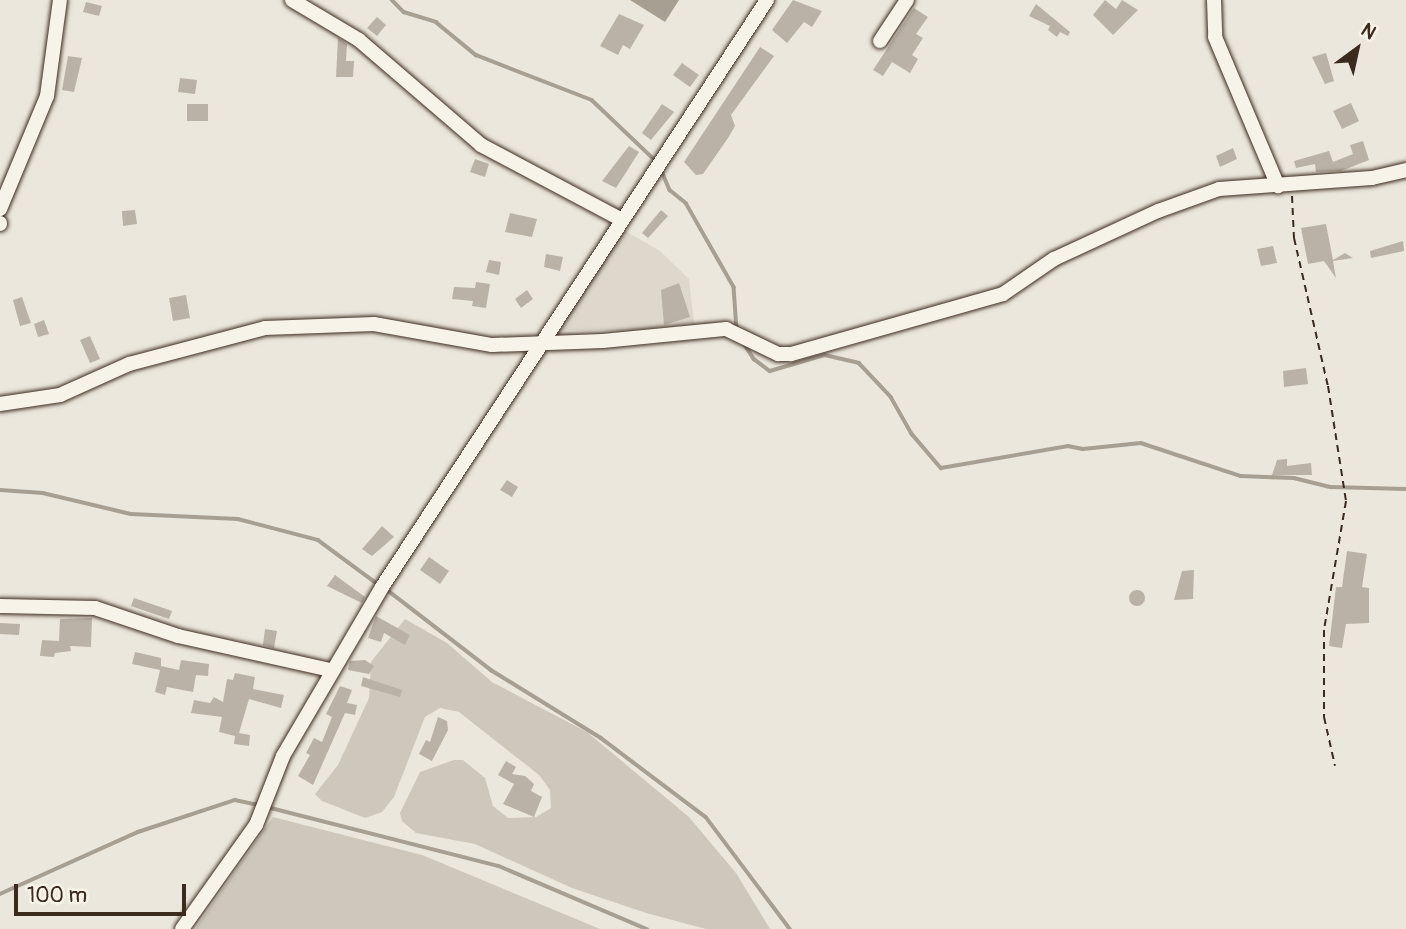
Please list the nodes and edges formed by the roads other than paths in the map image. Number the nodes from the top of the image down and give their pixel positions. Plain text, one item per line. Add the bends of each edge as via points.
1 (60, 0) edge
2 (292, 0) edge
3 (767, 0) edge
4 (907, 0) edge
5 (1214, 0) edge
6 (880, 41) dead end
7 (1406, 170) edge
8 (1285, 186) junction
9 (0, 209) edge
10 (622, 220) junction
11 (541, 344) junction
12 (0, 404) edge
13 (0, 606) edge
14 (330, 670) junction
15 (182, 929) edge

1 - 9 street via 47,96
2 - 10 street via 359,40 481,145
3 - 10 street
4 - 6 street
5 - 8 street via 1215,37
7 - 8 street
8 - 11 street via 1219,189 1158,211 1054,259 1003,294 791,354 778,354 726,329
10 - 11 street
11 - 12 street via 492,345 374,324 265,328 129,365 60,396
11 - 14 street
13 - 14 street via 95,608 178,636
14 - 15 street via 283,756 256,825

